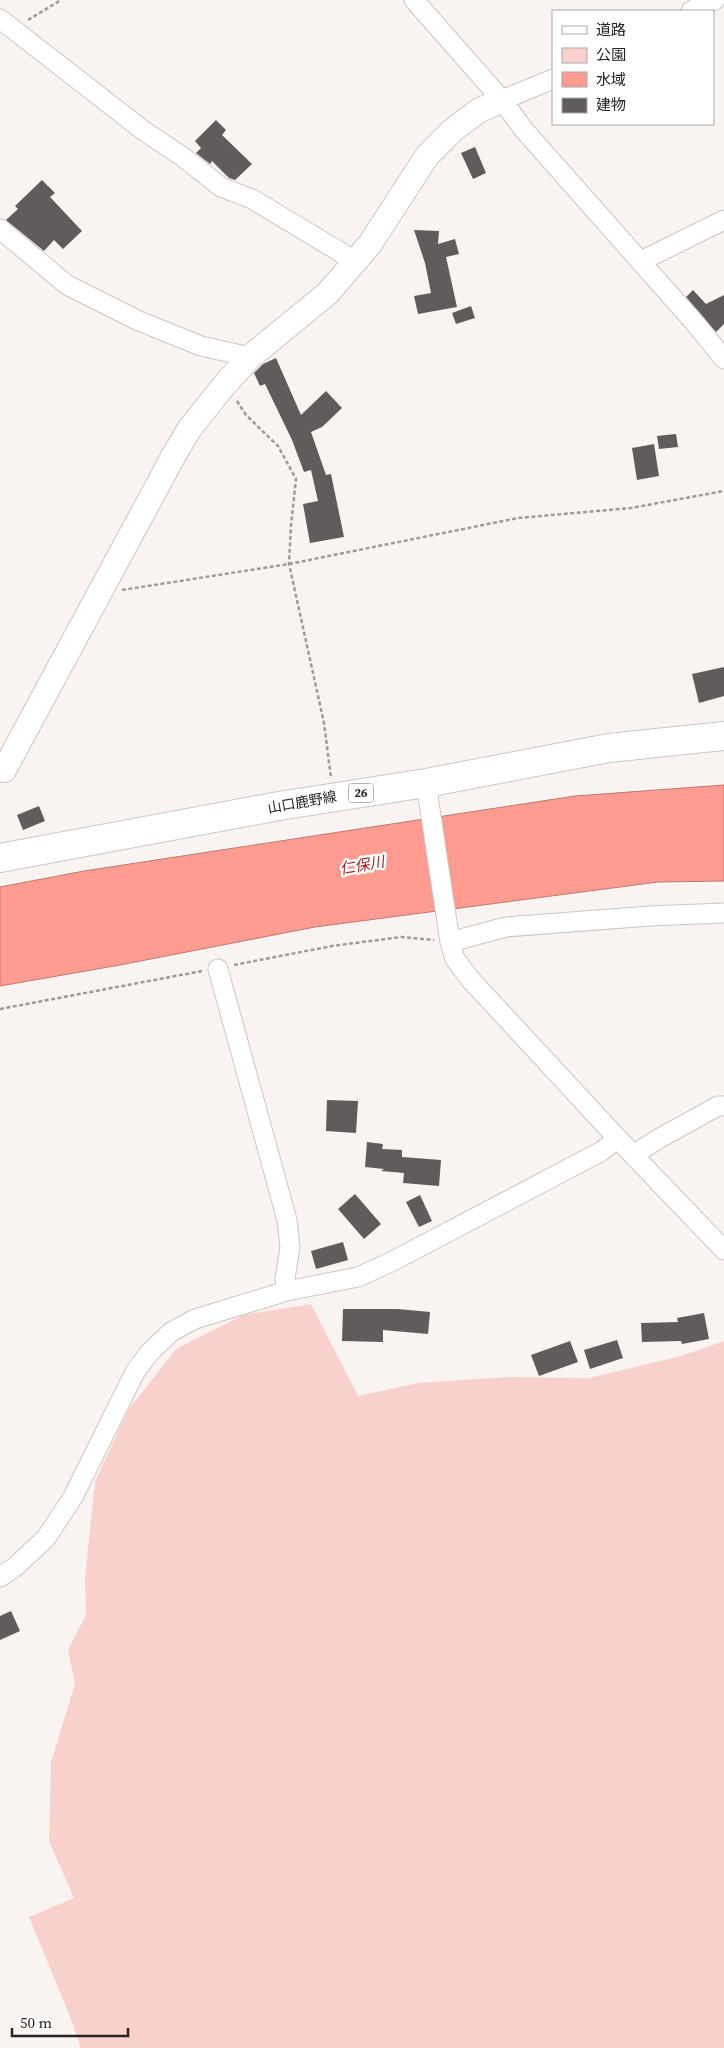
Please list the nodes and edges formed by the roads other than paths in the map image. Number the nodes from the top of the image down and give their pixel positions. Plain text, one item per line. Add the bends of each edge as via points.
1 (414, 0) edge
2 (715, 0) edge
3 (693, 10) edge
4 (7, 24) edge
5 (552, 79) edge
6 (502, 100) junction
7 (724, 220) edge
8 (0, 229) edge
9 (356, 261) junction
10 (641, 261) junction
11 (250, 357) junction
12 (724, 360) edge
13 (724, 736) edge
14 (2, 773) edge
15 (428, 793) junction
16 (0, 858) edge
17 (724, 913) edge
18 (450, 938) junction
19 (218, 969) road end
20 (724, 1106) edge
21 (618, 1138) junction
22 (633, 1155) junction
23 (724, 1250) edge
24 (287, 1291) junction
25 (0, 1577) edge

1 - 6 street
2 - 3 street
4 - 9 street via 220,187 252,200
5 - 6 street
6 - 9 street via 478,111 427,156
6 - 10 street via 524,130
7 - 10 street
8 - 11 street via 67,285 139,321 201,346
9 - 11 street via 328,293
10 - 12 street
11 - 14 street via 190,428
13 - 15 main road, 山口鹿野線 / 26 via 609,748
15 - 16 main road, 山口鹿野線 / 26 via 334,797
15 - 18 street
17 - 18 street via 506,927
18 - 21 street via 455,959 470,979
19 - 24 street via 287,1220 290,1248 285,1278
20 - 22 street via 718,1106
21 - 22 street
21 - 24 street via 602,1151 391,1262 358,1277
22 - 23 street
24 - 25 street via 195,1319 172,1332 149,1353 135,1372 74,1497 46,1538

